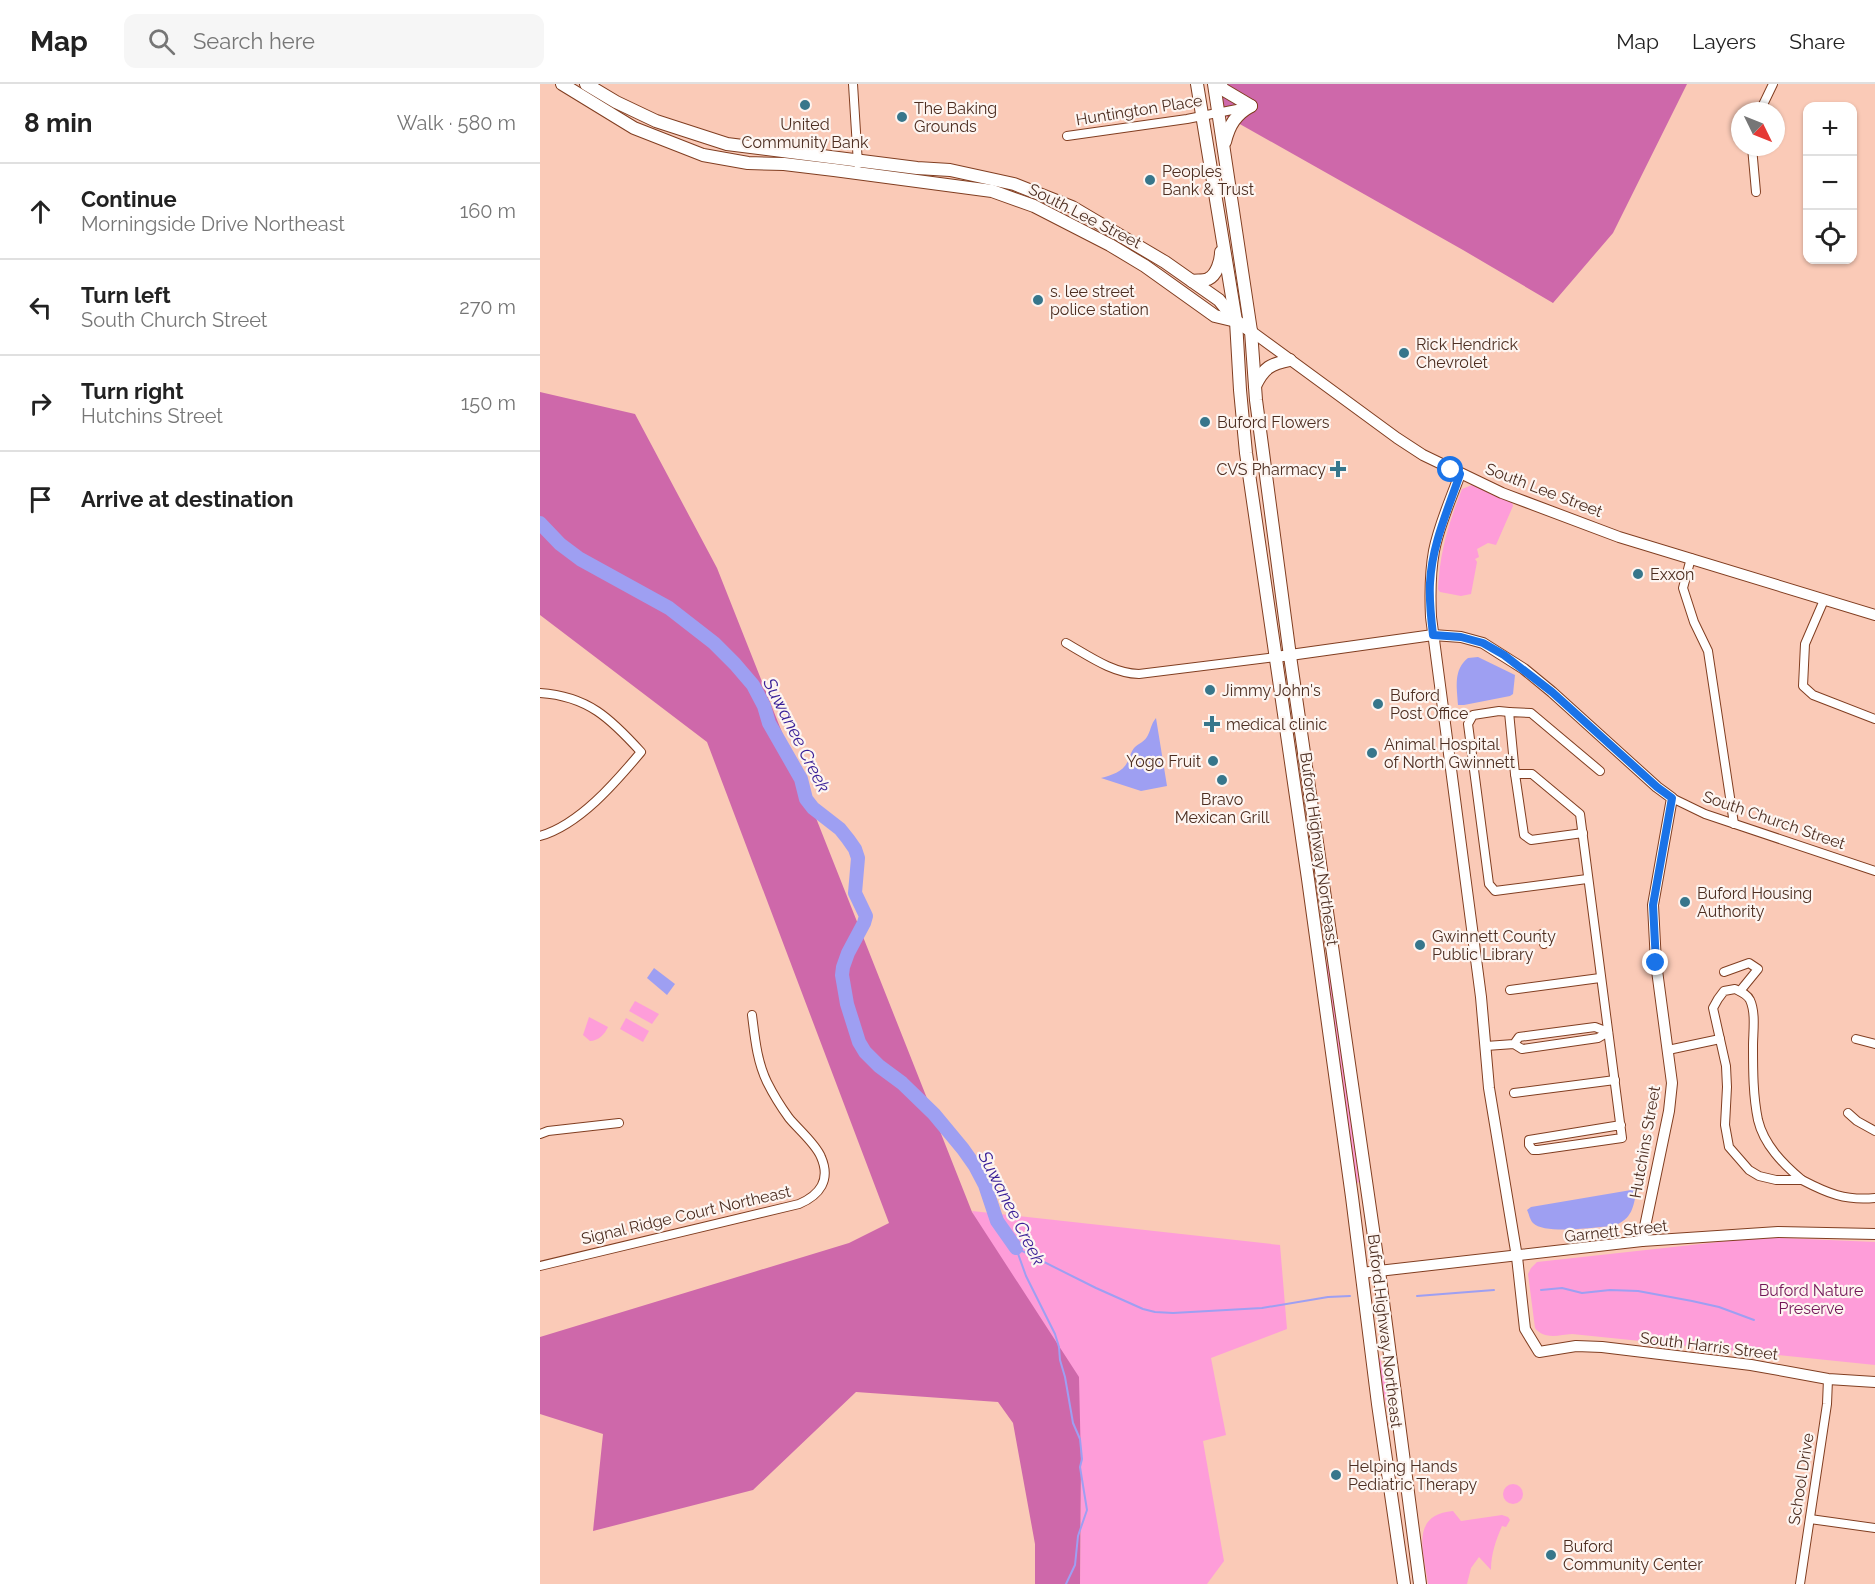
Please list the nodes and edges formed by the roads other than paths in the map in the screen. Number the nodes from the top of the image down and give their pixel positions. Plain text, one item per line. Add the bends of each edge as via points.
1 (562, 84) edge
2 (586, 84) edge
3 (853, 84) edge
4 (1197, 84) edge
5 (1214, 84) edge
6 (1219, 84) edge
7 (1773, 84) edge
8 (1764, 102) edge
9 (1251, 106) junction
10 (1218, 112) junction
11 (1201, 116) junction
12 (1067, 136) dead end
13 (1223, 147) junction
14 (1753, 156) edge
15 (858, 159) junction
16 (856, 173) junction
17 (1756, 192) dead end
18 (1221, 236) junction
19 (1192, 281) junction
20 (1236, 321) junction
21 (1251, 331) junction
22 (1290, 360) junction
23 (1255, 394) junction
24 (1460, 474) junction
25 (1691, 558) junction
26 (1824, 600) junction
27 (1875, 615) edge
28 (1433, 635) junction
29 (1066, 643) dead end
30 (1290, 656) junction
31 (1275, 657) junction
32 (540, 693) edge
33 (1509, 712) junction
34 (1875, 719) edge
35 (1600, 771) dead end
36 (1515, 774) junction
37 (1672, 798) junction
38 (1734, 824) junction
39 (1582, 833) junction
40 (540, 836) edge
41 (1875, 871) edge
42 (1587, 879) junction
43 (1542, 934) dead end
44 (1544, 944) dead end
45 (1724, 972) dead end
46 (1600, 978) junction
47 (1510, 990) dead end
48 (1740, 991) junction
49 (752, 1015) dead end
50 (1556, 1032) junction
51 (1608, 1032) junction
52 (1720, 1039) junction
53 (1856, 1039) dead end
54 (1514, 1044) junction
55 (1559, 1044) junction
56 (1875, 1044) edge
57 (1486, 1046) junction
58 (1668, 1050) junction
59 (1615, 1080) junction
60 (1514, 1093) dead end
61 (1848, 1113) dead end
62 (619, 1124) dead end
63 (1621, 1125) junction
64 (1875, 1131) edge
65 (540, 1134) edge
66 (1569, 1134) junction
67 (1571, 1145) junction
68 (1802, 1180) junction
69 (1875, 1198) edge
70 (1875, 1234) edge
71 (1642, 1241) junction
72 (1517, 1257) junction
73 (540, 1266) edge
74 (1379, 1271) junction
75 (1361, 1273) junction
76 (1828, 1379) junction
77 (1875, 1382) edge
78 (1810, 1520) junction
79 (1875, 1528) edge
80 (1404, 1584) edge
81 (1420, 1584) edge
82 (1800, 1584) edge

1 - 16 main road, South Lee Street via 634,128 703,155 748,164
2 - 15 main road, South Lee Street via 656,121 727,144
3 - 15 street
4 - 11 main road, Buford Highway Northeast
5 - 10 main road, Buford Highway Northeast
6 - 9 main road
7 - 8 street
9 - 10 street, Huntington Place
9 - 13 main road via 1235,117
10 - 11 street, Huntington Place
10 - 13 main road, Buford Highway Northeast
11 - 12 street, Huntington Place
11 - 18 main road, Buford Highway Northeast
13 - 21 main road, Buford Highway Northeast
14 - 17 street
15 - 16 street
15 - 19 main road, South Lee Street via 950,170 1014,184 1072,207
16 - 20 main road, South Lee Street via 992,191 1034,206 1110,245 1215,316
18 - 19 main road via 1221,259 1215,273 1208,279
18 - 20 main road, Buford Highway Northeast
19 - 20 main road, South Lee Street via 1220,300
20 - 21 main road, South Lee Street
20 - 31 main road, Buford Highway Northeast via 1246,453
21 - 22 street, South Lee Street
21 - 23 main road, Buford Highway Northeast
22 - 23 main road via 1266,368
22 - 24 street, South Lee Street via 1397,438
23 - 30 main road, Buford Highway Northeast
24 - 25 street, South Lee Street via 1578,523
24 - 28 street via 1434,551 1430,583
25 - 26 street, South Lee Street
25 - 38 street via 1683,588 1708,651
26 - 27 street, South Lee Street
26 - 34 street via 1805,644 1803,686 1813,695
28 - 30 street, South Church Street
28 - 37 street, South Church Street via 1483,643 1504,655
28 - 57 street
29 - 31 street via 1127,674
30 - 31 street, South Church Street
30 - 74 main road, Buford Highway Northeast
31 - 75 main road, Buford Highway Northeast
32 - 40 street via 565,696 598,711 641,752 577,818
33 - 35 street via 1531,713
33 - 36 street
33 - 42 street via 1473,715 1468,724 1489,884 1495,891
36 - 39 street via 1532,774 1580,814
36 - 39 street via 1524,835 1531,840
37 - 38 street, South Church Street
37 - 58 street, Hutchins Street via 1653,905
38 - 41 street, South Church Street
39 - 42 street
42 - 46 street
43 - 44 street
45 - 48 street via 1749,963 1758,969
46 - 47 street
46 - 51 street
48 - 52 street via 1724,991 1713,1008
48 - 68 street via 1749,999 1753,1012 1753,1074 1763,1134 1775,1154
49 - 73 street, Signal Ridge Court Northeast via 759,1065 768,1084 788,1116 821,1155 825,1170 819,1192 799,1204
50 - 51 street via 1595,1027
50 - 54 street via 1520,1037
50 - 55 street
51 - 55 street via 1598,1038
51 - 59 street
52 - 58 street
52 - 68 street via 1726,1066 1725,1125 1729,1147 1759,1176
53 - 56 street
54 - 55 street via 1522,1049
54 - 57 street
57 - 72 street via 1489,1088
58 - 71 street, Hutchins Street via 1670,1111
59 - 60 street
59 - 63 street
61 - 64 street
62 - 65 street
63 - 66 street
63 - 67 street via 1622,1138
66 - 67 street
66 - 67 street via 1530,1140 1528,1145 1533,1150
68 - 69 street via 1852,1199
70 - 71 street, Garnett Street via 1778,1232
71 - 72 street, Garnett Street
72 - 74 street, Garnett Street
72 - 76 street, South Harris Street via 1525,1329 1539,1352 1576,1346 1602,1347 1751,1365
74 - 75 street, Garnett Street
74 - 81 main road, Buford Highway Northeast
75 - 80 main road, Buford Highway Northeast
76 - 77 street, South Harris Street
76 - 78 street, School Drive
78 - 79 street
78 - 82 street, School Drive

